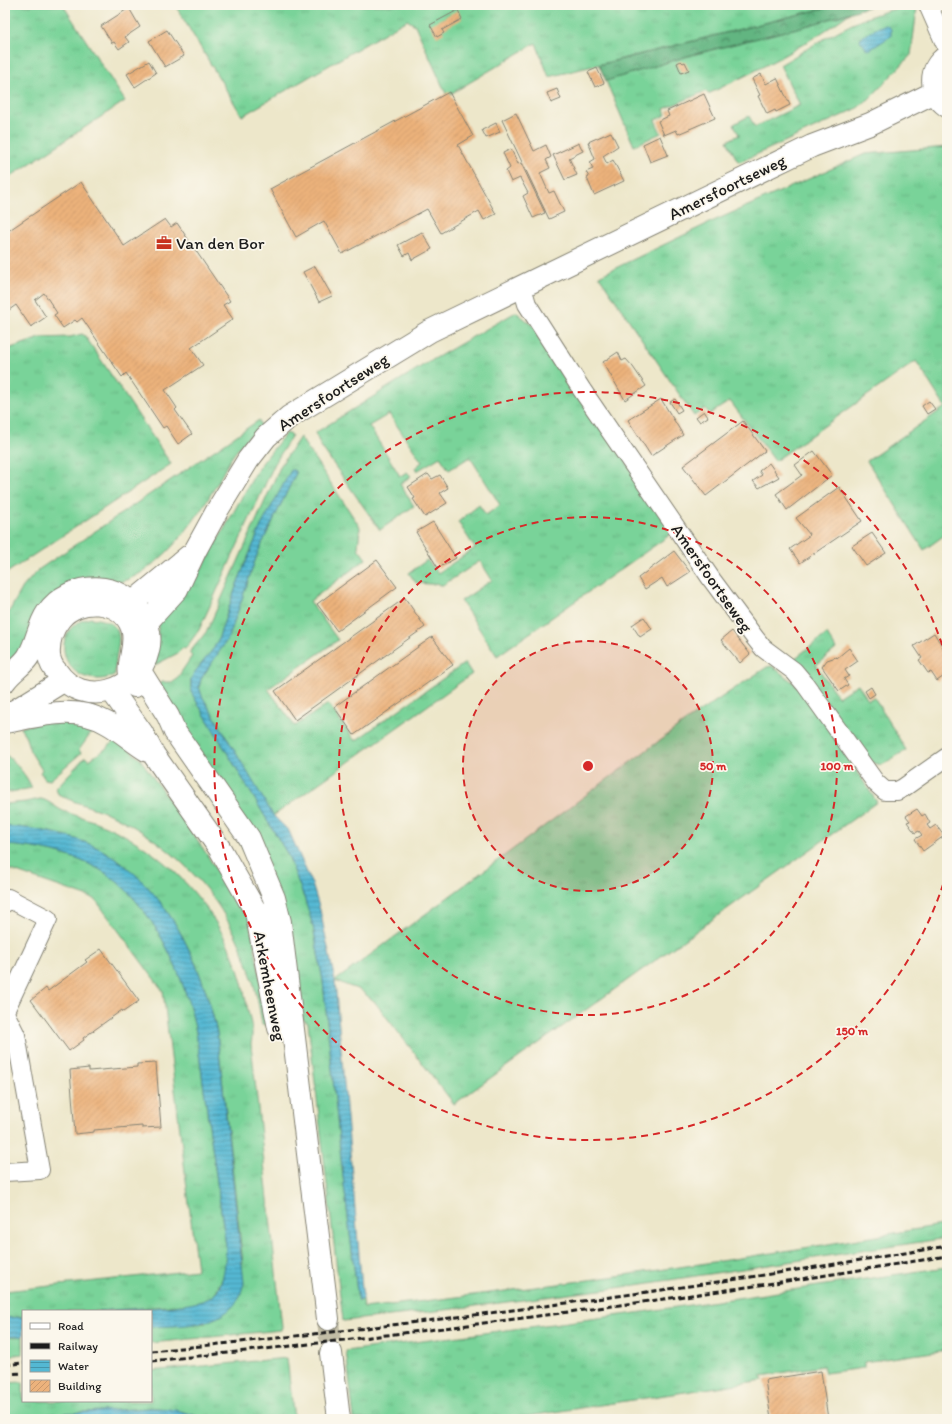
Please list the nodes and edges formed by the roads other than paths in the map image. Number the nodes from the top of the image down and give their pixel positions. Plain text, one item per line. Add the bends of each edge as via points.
1 (928, 5) edge
2 (947, 48) edge
3 (947, 56) edge
4 (941, 99) edge
5 (522, 287) junction
6 (195, 551) junction
7 (125, 603) junction
8 (147, 622) junction
9 (42, 652) junction
10 (135, 676) junction
11 (5, 681) edge
12 (63, 681) junction
13 (5, 690) edge
14 (112, 691) junction
15 (5, 718) edge
16 (5, 722) edge
17 (154, 755) junction
18 (947, 757) edge
19 (5, 904) edge
20 (5, 1012) edge
21 (5, 1172) edge
22 (325, 1419) edge
23 (340, 1419) edge

1 - 2 street
3 - 4 main road via 933,74
4 - 5 main road, Amersfoortseweg via 812,146
5 - 6 main road, Amersfoortseweg via 430,331 284,420 266,437 248,460
5 - 18 street, Amersfoortseweg via 528,304 582,390 712,580 755,638 794,671 805,684 876,783 885,791 897,791
6 - 7 main road via 158,566
6 - 8 main road, Amersfoortseweg via 177,589
7 - 8 main road
7 - 9 main road via 100,588 82,590 65,596 47,613 41,624
7 - 10 main road via 134,636 128,670
8 - 10 main road via 150,634 147,656
9 - 11 main road via 24,663
9 - 12 main road
9 - 13 main road via 32,675
10 - 14 main road
10 - 17 main road, Arkemheenweg via 160,722 175,732 249,838 274,898 280,922 321,1321 279,1022 256,912 220,849
12 - 14 main road via 86,692
12 - 15 main road
14 - 17 main road, Arkemheenweg via 142,733
16 - 17 main road via 50,712 79,713 107,722
19 - 20 street via 8,898 48,919
20 - 21 street via 16,1035 40,1170
22 - 23 main road via 325,1354

